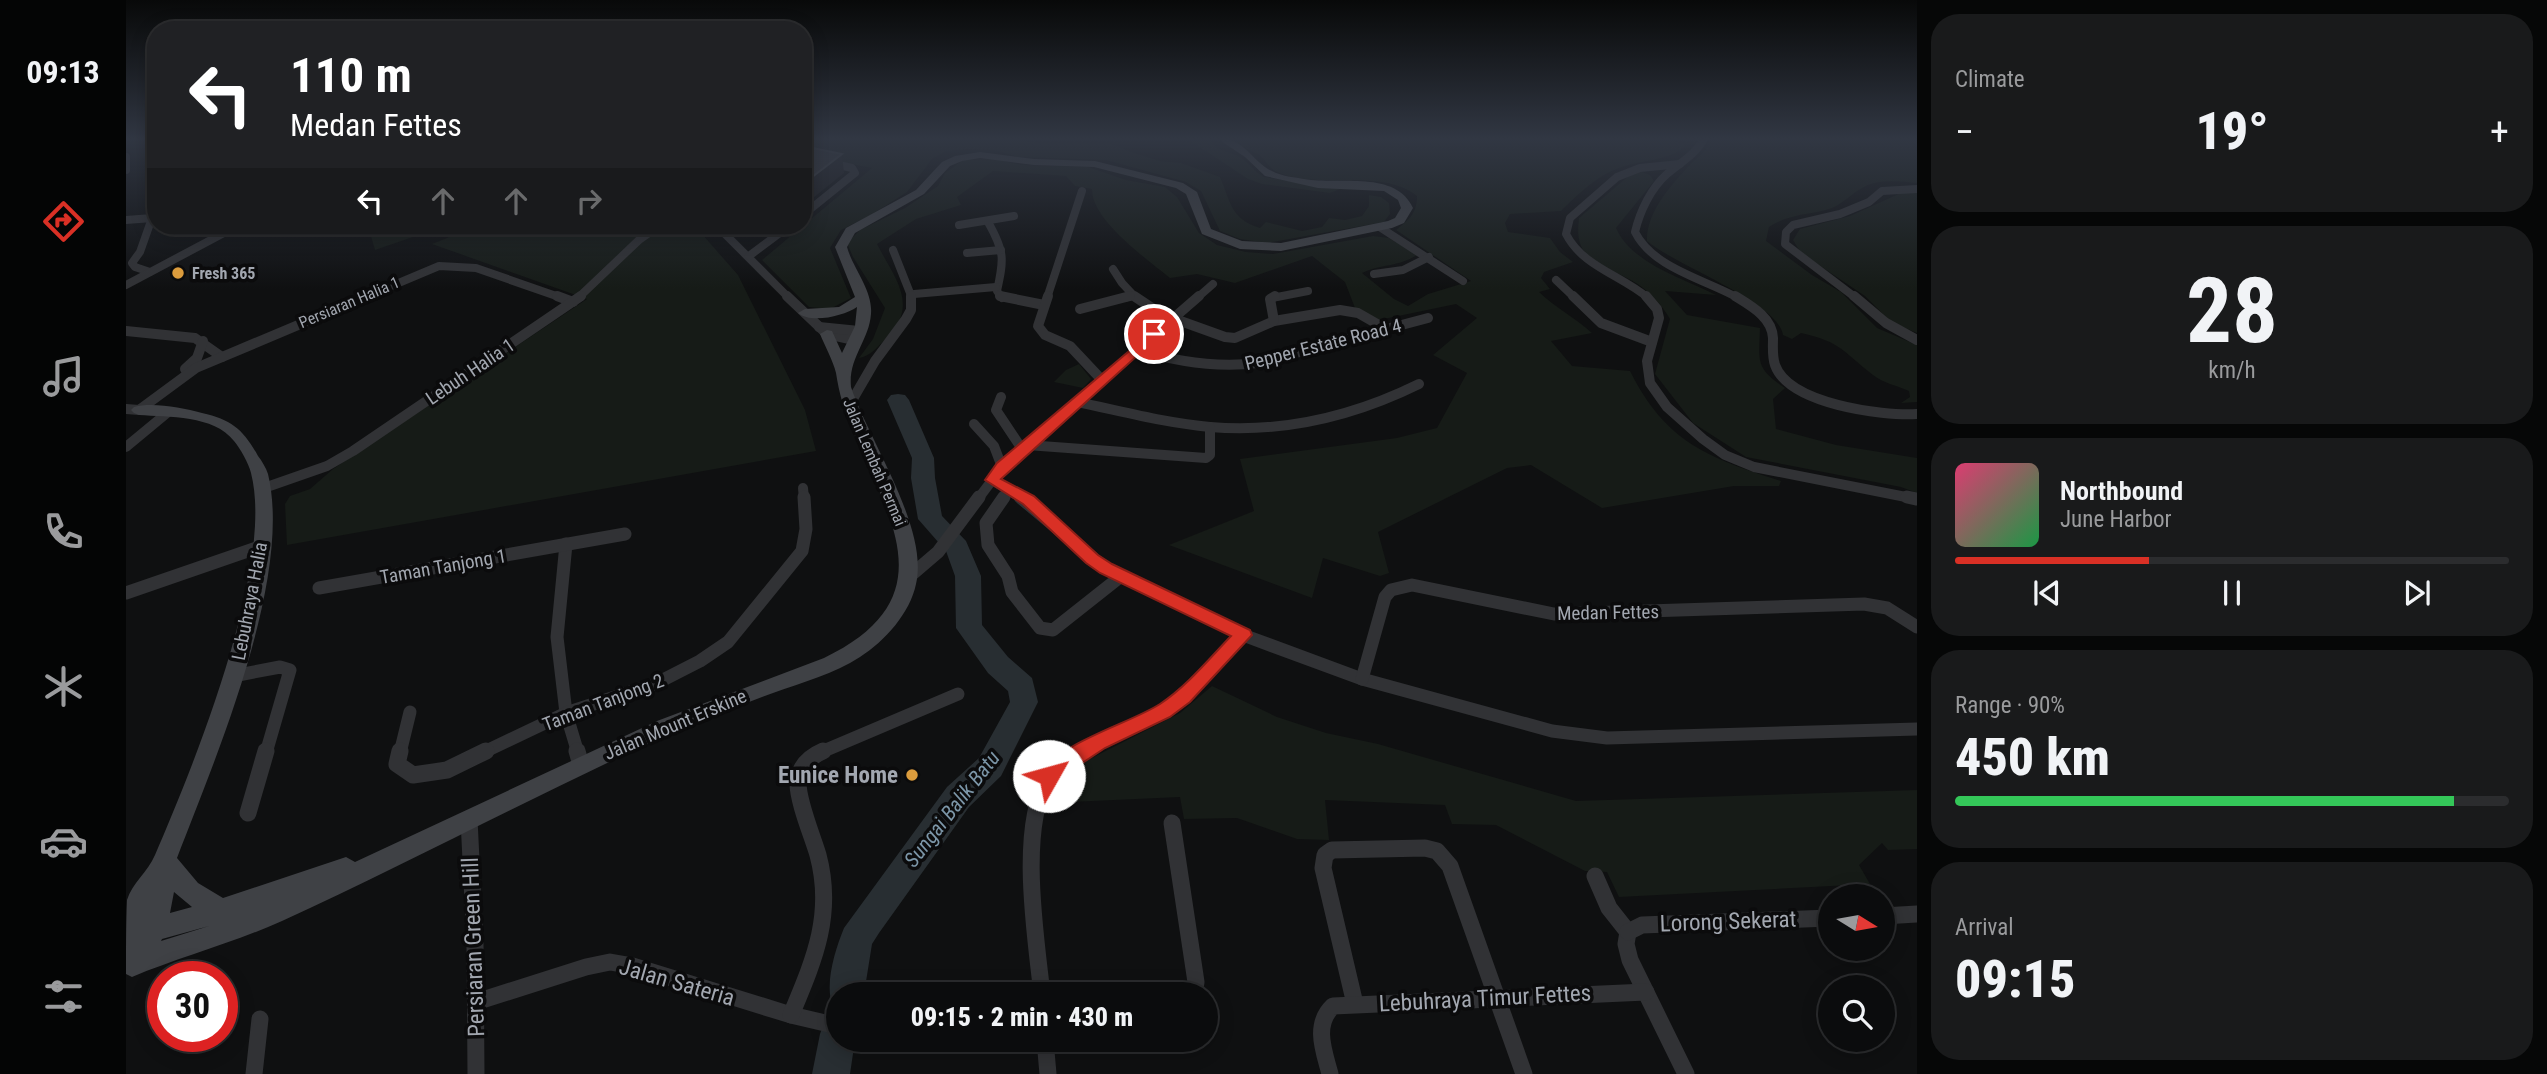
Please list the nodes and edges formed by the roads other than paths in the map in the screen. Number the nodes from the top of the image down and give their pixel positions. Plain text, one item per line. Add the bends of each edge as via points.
1 (835, 189) edge
2 (923, 189) edge
3 (1186, 189) edge
4 (1387, 189) edge
5 (1603, 189) edge
6 (1656, 189) edge
7 (1915, 189) edge
8 (1082, 191) dead end
9 (812, 208) edge
10 (1014, 216) dead end
11 (147, 218) edge
12 (126, 220) edge
13 (988, 222) junction
14 (959, 225) dead end
15 (1381, 228) junction
16 (147, 233) edge
17 (220, 235) edge
18 (646, 235) edge
19 (727, 235) edge
20 (777, 235) edge
21 (893, 250) dead end
22 (1000, 250) junction
23 (967, 253) dead end
24 (749, 256) junction
25 (1429, 257) junction
26 (1113, 270) dead end
27 (150, 272) junction
28 (1374, 274) dead end
29 (1556, 280) dead end
30 (1463, 281) dead end
31 (1213, 284) dead end
32 (126, 285) edge
33 (996, 287) junction
34 (1308, 291) dead end
35 (914, 294) junction
36 (1130, 296) junction
37 (862, 298) junction
38 (573, 302) junction
39 (1044, 305) junction
40 (1080, 310) dead end
41 (805, 313) junction
42 (1173, 318) junction
43 (1428, 318) dead end
44 (1274, 321) junction
45 (1386, 329) junction
46 (823, 330) junction
47 (126, 331) edge
48 (857, 335) junction
49 (1917, 340) edge
50 (203, 341) junction
51 (1652, 342) junction
52 (1135, 349) junction
53 (222, 357) junction
54 (842, 371) junction
55 (1101, 379) junction
56 (1419, 384) dead end
57 (169, 388) junction
58 (1001, 397) dead end
59 (1077, 402) junction
60 (850, 404) junction
61 (132, 410) edge
62 (167, 413) junction
63 (1917, 414) edge
64 (974, 424) dead end
65 (1210, 427) junction
66 (126, 447) edge
67 (1024, 447) junction
68 (1002, 467) junction
69 (992, 480) junction
70 (264, 488) junction
71 (803, 488) dead end
72 (1010, 488) junction
73 (1916, 499) edge
74 (954, 533) joint
75 (625, 534) dead end
76 (566, 544) junction
77 (262, 546) junction
78 (910, 576) junction
79 (1121, 577) junction
80 (319, 587) dead end
81 (126, 593) edge
82 (1917, 627) edge
83 (1244, 635) junction
84 (233, 676) junction
85 (1362, 678) junction
86 (958, 694) dead end
87 (410, 712) dead end
88 (566, 713) junction
89 (1917, 729) edge
90 (581, 765) junction
91 (248, 813) dead end
92 (469, 819) junction
93 (1172, 823) dead end
94 (412, 845) junction
95 (164, 862) junction
96 (1595, 876) dead end
97 (225, 911) junction
98 (1917, 914) edge
99 (1895, 915) edge
100 (1818, 918) edge
101 (155, 930) junction
102 (1628, 932) junction
103 (128, 951) edge
104 (1040, 982) edge
105 (1196, 982) edge
106 (1646, 992) junction
107 (1497, 998) junction
108 (476, 1002) junction
109 (1355, 1004) junction
110 (791, 1015) junction
111 (260, 1019) dead end
112 (826, 1023) edge
113 (1046, 1052) edge
114 (254, 1074) edge
115 (476, 1074) edge
116 (1048, 1074) edge
117 (1330, 1074) edge
118 (1524, 1074) edge
119 (1686, 1074) edge

1 - 9 street
2 - 37 main road, Jalan Lembah Permai via 844,238 842,254
3 - 15 main road, Jalan Lembah Permai via 1206,231 1240,245 1281,247
4 - 15 main road, Jalan Lembah Permai via 1408,208 1399,220
5 - 51 street via 1569,219 1567,238 1584,259 1637,289 1657,310
6 - 63 street via 1636,224 1637,239 1766,318 1774,331 1779,373 1827,401 1861,411
7 - 49 street via 1882,191 1840,214 1793,225 1784,238 1800,258 1847,290 1886,326
8 - 39 street
10 - 13 street
11 - 12 street
13 - 14 street
13 - 22 street
15 - 25 street
16 - 27 street via 132,263
17 - 27 street
18 - 38 street, Lebuh Halia 1
19 - 24 street
20 - 24 street
21 - 35 street
22 - 23 street
22 - 33 street via 1002,276
24 - 41 street
25 - 28 street via 1417,266
25 - 30 street
26 - 36 street
27 - 32 street
29 - 51 street via 1601,323
31 - 42 street
33 - 35 street via 971,285 944,293
33 - 39 street via 1003,299
34 - 44 street via 1270,299
35 - 60 street via 910,316
36 - 40 street
36 - 42 street
37 - 41 main road via 842,311
37 - 48 main road, Jalan Lembah Permai via 865,314
38 - 53 street, Persiaran Halia 1 via 476,268 439,266
38 - 70 street, Lebuh Halia 1 via 335,461
39 - 55 street via 1038,326 1041,331 1070,346
41 - 46 street
42 - 44 street via 1235,338
42 - 52 street
43 - 45 street, Pepper Estate Road 4
44 - 45 street via 1350,310
45 - 52 street, Pepper Estate Road 4 via 1237,366 1184,363
46 - 48 street
46 - 54 main road
47 - 50 street
48 - 54 main road, Jalan Lembah Permai
50 - 53 street
50 - 57 street via 197,358
51 - 73 street via 1646,368 1649,382 1684,423 1727,456 1756,467
52 - 55 street
53 - 57 street, Persiaran Halia 1 via 196,368
54 - 60 main road, Jalan Lembah Permai
55 - 59 street
56 - 65 street via 1352,412 1279,425
57 - 61 street, Persiaran Halia 1
58 - 67 street via 996,410
59 - 65 street
59 - 67 street
60 - 78 main road, Jalan Lembah Permai via 908,543
61 - 62 main road, Lebuhraya Halia
62 - 66 street
62 - 70 main road, Lebuhraya Halia via 212,420 237,434 253,454
64 - 68 street via 994,446
65 - 67 street via 1210,455 1206,458
67 - 68 street
68 - 69 street
69 - 72 street
69 - 74 street
70 - 77 main road, Lebuhraya Halia
71 - 88 street, Taman Tanjong 2 via 806,529 802,551 728,642 655,684
72 - 79 street via 1092,559
72 - 79 street via 986,523 988,545 1008,576 1012,592 1040,628 1053,630
74 - 78 street
75 - 76 street, Taman Tanjong 1
76 - 80 street, Taman Tanjong 1
76 - 88 street via 557,637
77 - 81 street
77 - 84 main road, Lebuhraya Halia
78 - 90 main road, Jalan Mount Erskine via 893,614 874,637 851,653 699,711
79 - 83 street
82 - 85 street, Medan Fettes via 1887,608 1864,604 1554,614 1400,585 1385,597
83 - 85 street
83 - 104 street via 1184,697 1098,742 1049,776 1034,826
84 - 91 street via 280,667 290,670
84 - 95 main road, Lebuhraya Halia
85 - 89 street via 1583,736
86 - 110 street via 812,756 800,769 798,785 825,895 816,956
87 - 88 street, Taman Tanjong 2 via 397,764 413,775 447,770
88 - 90 street
90 - 92 main road, Jalan Mount Erskine
92 - 94 main road, Jalan Mount Erskine
92 - 108 street, Persiaran Green Hill
93 - 105 street
94 - 97 main road, Jalan Mount Erskine
94 - 103 main road, Jalan Mount Erskine via 262,918
95 - 97 main road via 195,899
95 - 101 main road, Lebuhraya Halia
95 - 103 main road, Lebuhraya Halia via 141,895
96 - 102 street via 1609,908
97 - 101 main road, Jalan Mount Erskine
98 - 99 street
100 - 102 street, Lorong Sekerat via 1642,925
101 - 103 main road
102 - 106 street via 1630,960
106 - 107 street, Lebuhraya Timur Fettes
106 - 119 street
107 - 109 street, Lebuhraya Timur Fettes
107 - 109 street via 1450,866 1437,851 1332,850 1325,855 1323,869
107 - 118 street
108 - 110 street, Jalan Sateria via 610,962
108 - 115 street, Persiaran Green Hill
109 - 117 street, Lebuhraya Timur Fettes via 1334,1006 1321,1021
110 - 112 street, Jalan Sateria
111 - 114 street
113 - 116 street

